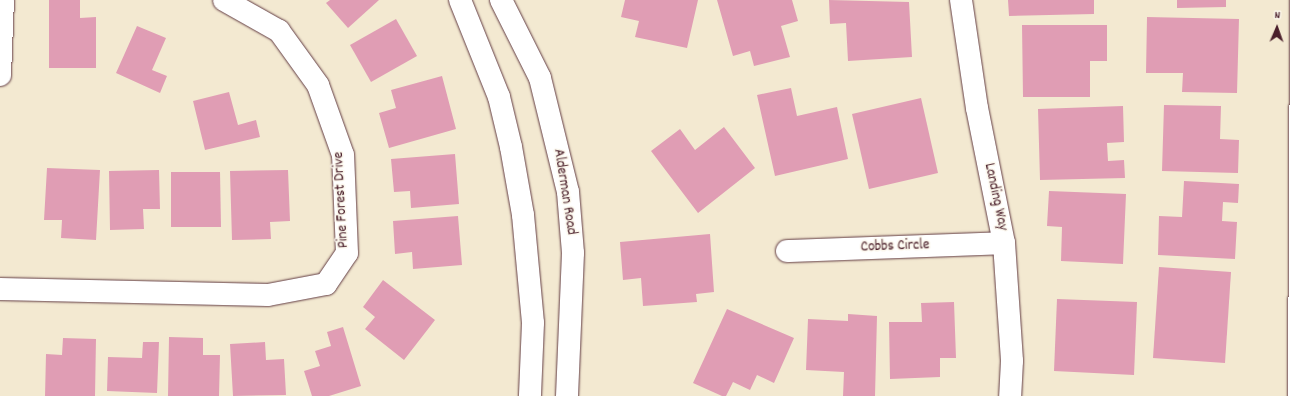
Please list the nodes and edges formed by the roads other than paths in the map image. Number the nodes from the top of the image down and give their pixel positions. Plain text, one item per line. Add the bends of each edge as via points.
1 (3, 0) edge
2 (224, 0) edge
3 (460, 0) edge
4 (501, 0) edge
5 (961, 0) edge
6 (1301, 0) edge
7 (0, 75) edge
8 (1004, 243) junction
9 (787, 251) dead end
10 (0, 289) edge
11 (1305, 392) edge
12 (530, 396) edge
13 (567, 396) edge
14 (1010, 396) edge
15 (1288, 396) edge
16 (1298, 396) edge

1 - 7 street
2 - 10 street, Pine Forest Drive via 279,31 318,85 343,156 346,253 326,284 268,295
3 - 12 street via 499,97 511,147 523,215 533,323
4 - 13 street, Alderman Road via 540,78 568,192 573,253
5 - 8 street, Landing Way via 977,108
6 - 16 street
8 - 9 street, Cobbs Circle
8 - 14 street, Landing Way via 1012,361
11 - 16 street
15 - 16 street

